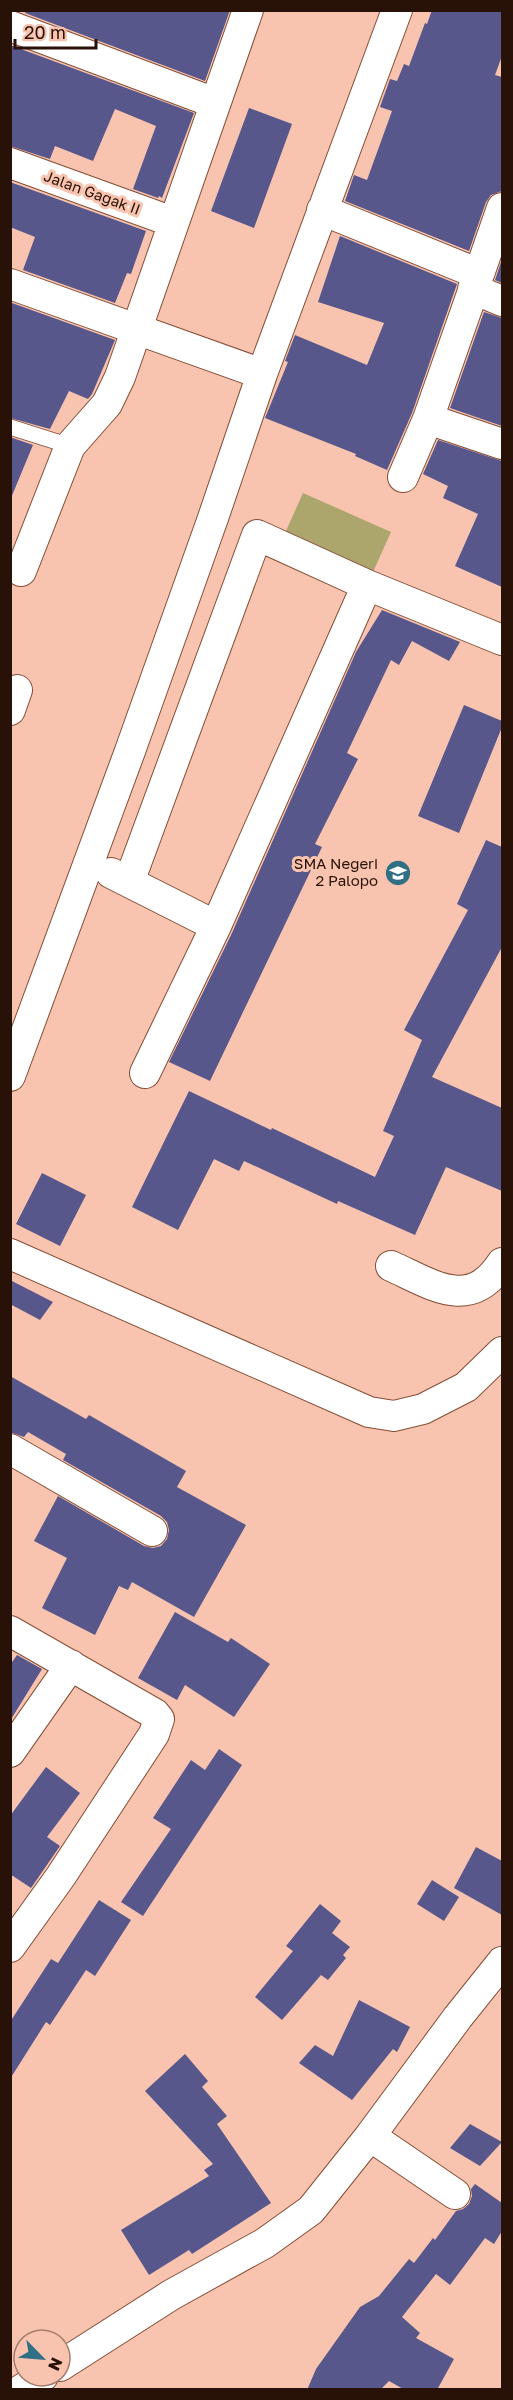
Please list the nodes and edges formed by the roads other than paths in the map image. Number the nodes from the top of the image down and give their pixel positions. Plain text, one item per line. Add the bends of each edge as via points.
1 (248, 10) edge
2 (397, 10) edge
3 (10, 26) edge
4 (215, 103) junction
5 (10, 163) edge
6 (502, 208) edge
7 (322, 210) junction
8 (173, 222) junction
9 (476, 282) junction
10 (10, 284) edge
11 (502, 301) edge
12 (138, 329) junction
13 (262, 374) junction
14 (429, 418) junction
15 (10, 427) edge
16 (502, 444) edge
17 (70, 446) junction
18 (403, 477) dead end
19 (213, 518) junction
20 (257, 535) junction
21 (16, 569) edge
22 (367, 585) junction
23 (502, 640) edge
24 (90, 862) junction
25 (129, 882) junction
26 (216, 926) junction
27 (145, 1074) dead end
28 (10, 1076) edge
29 (10, 1254) edge
30 (502, 1263) edge
31 (391, 1266) dead end
32 (502, 1352) edge
33 (10, 1449) edge
34 (152, 1531) dead end
35 (10, 1631) edge
36 (71, 1665) junction
37 (10, 1752) edge
38 (10, 1947) edge
39 (502, 1962) edge
40 (373, 2138) junction
41 (454, 2194) dead end
42 (72, 2358) edge

1 - 4 street
2 - 7 street
3 - 4 street
4 - 8 street
5 - 8 street, Jalan Gagak II
6 - 9 street
7 - 9 street
7 - 13 street
8 - 12 street
9 - 11 street
9 - 14 street
10 - 12 street
12 - 13 street
12 - 17 street via 107,404
13 - 19 street
14 - 16 street
14 - 18 street
15 - 17 lane
17 - 21 street
19 - 20 street
19 - 24 street
20 - 22 street
20 - 25 street
22 - 23 street
22 - 26 street
24 - 25 street
24 - 28 street
25 - 26 street
26 - 27 street
29 - 32 street via 369,1412 394,1416 423,1409 466,1387
30 - 31 street via 494,1276 472,1291 442,1289
33 - 34 street
35 - 36 street
36 - 37 street
36 - 38 street via 156,1714 158,1726
39 - 40 street via 458,2016
40 - 41 street
40 - 42 street via 311,2210 292,2225

